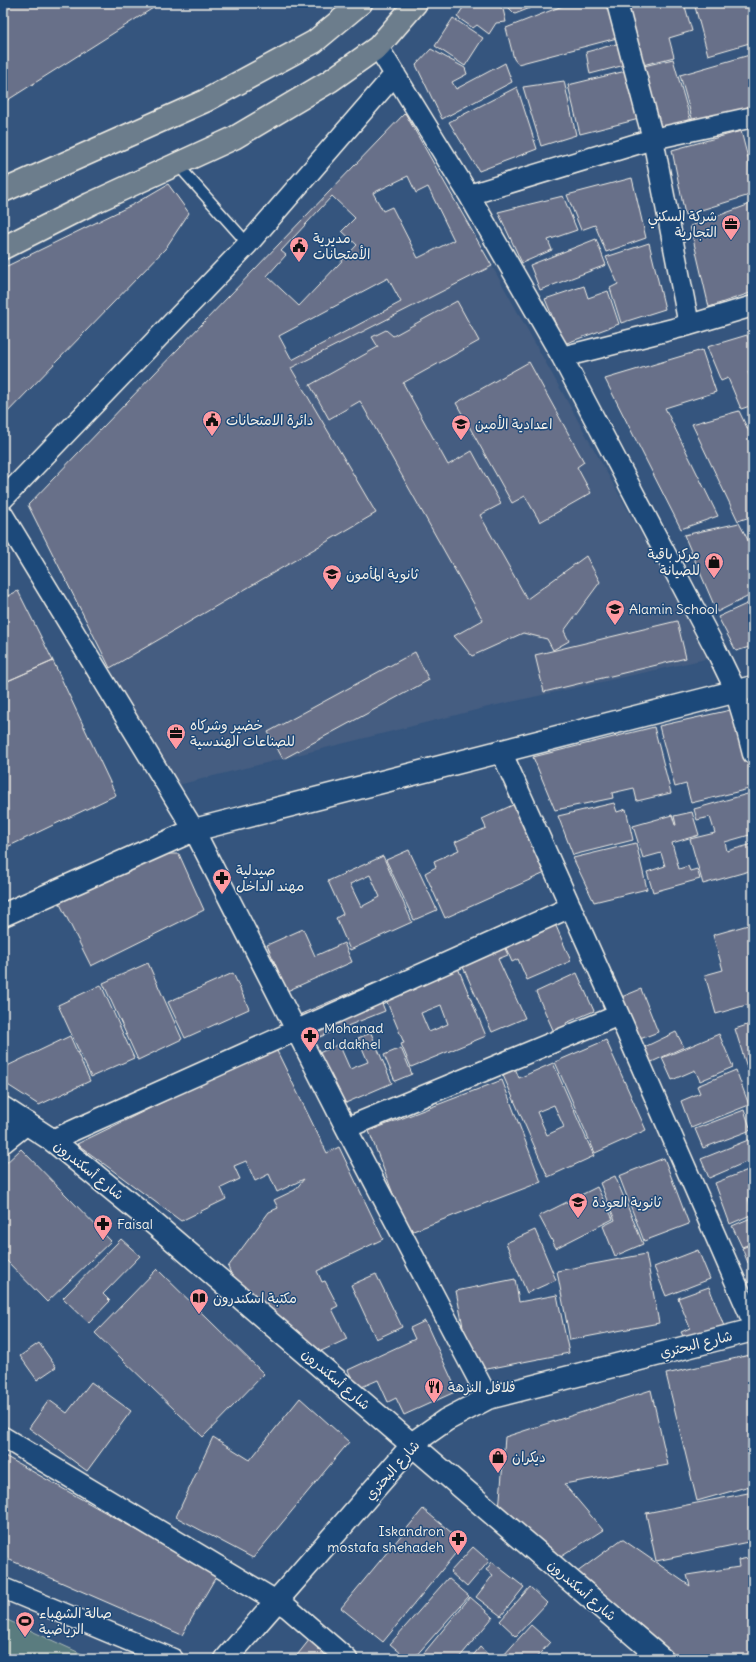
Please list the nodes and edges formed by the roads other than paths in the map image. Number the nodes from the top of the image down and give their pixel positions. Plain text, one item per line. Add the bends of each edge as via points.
1 (361, 3) edge
2 (416, 3) edge
3 (617, 3) edge
4 (378, 47) junction
5 (395, 74) junction
6 (753, 117) edge
7 (654, 139) junction
8 (177, 164) junction
9 (3, 191) edge
10 (469, 195) junction
11 (248, 244) junction
12 (3, 248) edge
13 (753, 306) edge
14 (689, 325) junction
15 (562, 357) junction
16 (3, 499) edge
17 (3, 515) edge
18 (744, 689) edge
19 (501, 751) junction
20 (753, 754) edge
21 (194, 830) junction
22 (571, 907) junction
23 (3, 915) edge
24 (620, 1015) junction
25 (296, 1029) junction
26 (3, 1108) edge
27 (28, 1123) junction
28 (346, 1128) junction
29 (52, 1140) junction
30 (3, 1143) edge
31 (753, 1322) edge
32 (753, 1330) edge
33 (488, 1398) junction
34 (3, 1437) edge
35 (413, 1445) junction
36 (3, 1588) edge
37 (276, 1602) junction
38 (173, 1659) edge
39 (226, 1659) edge
40 (347, 1659) edge
41 (662, 1659) edge

1 - 9 main road via 314,42 212,97
2 - 4 main road
3 - 7 street
4 - 5 street
4 - 8 main road via 330,81 234,138
5 - 10 street
5 - 11 street
6 - 7 street
7 - 10 street
7 - 14 street
8 - 11 lane
8 - 12 main road
10 - 15 street
11 - 16 street
13 - 14 street
14 - 15 street
15 - 18 street via 712,643
17 - 21 street
18 - 19 main road
18 - 20 street via 745,723
19 - 21 main road
19 - 22 street
21 - 23 main road
21 - 25 street
22 - 24 street
22 - 25 street
24 - 28 street
24 - 31 street
25 - 28 street
25 - 29 street
26 - 27 main road, شارع أسكندرون
27 - 29 main road, شارع أسكندرون
27 - 30 street
28 - 33 street
29 - 35 main road, شارع أسكندرون via 151,1221
32 - 33 main road, شارع البحتري
33 - 35 main road, شارع البحتري via 446,1420
34 - 37 street
35 - 37 main road, شارع البحتري
35 - 41 main road, شارع أسكندرون
36 - 38 street
37 - 39 main road, شارع البحتري
37 - 40 street via 288,1608

